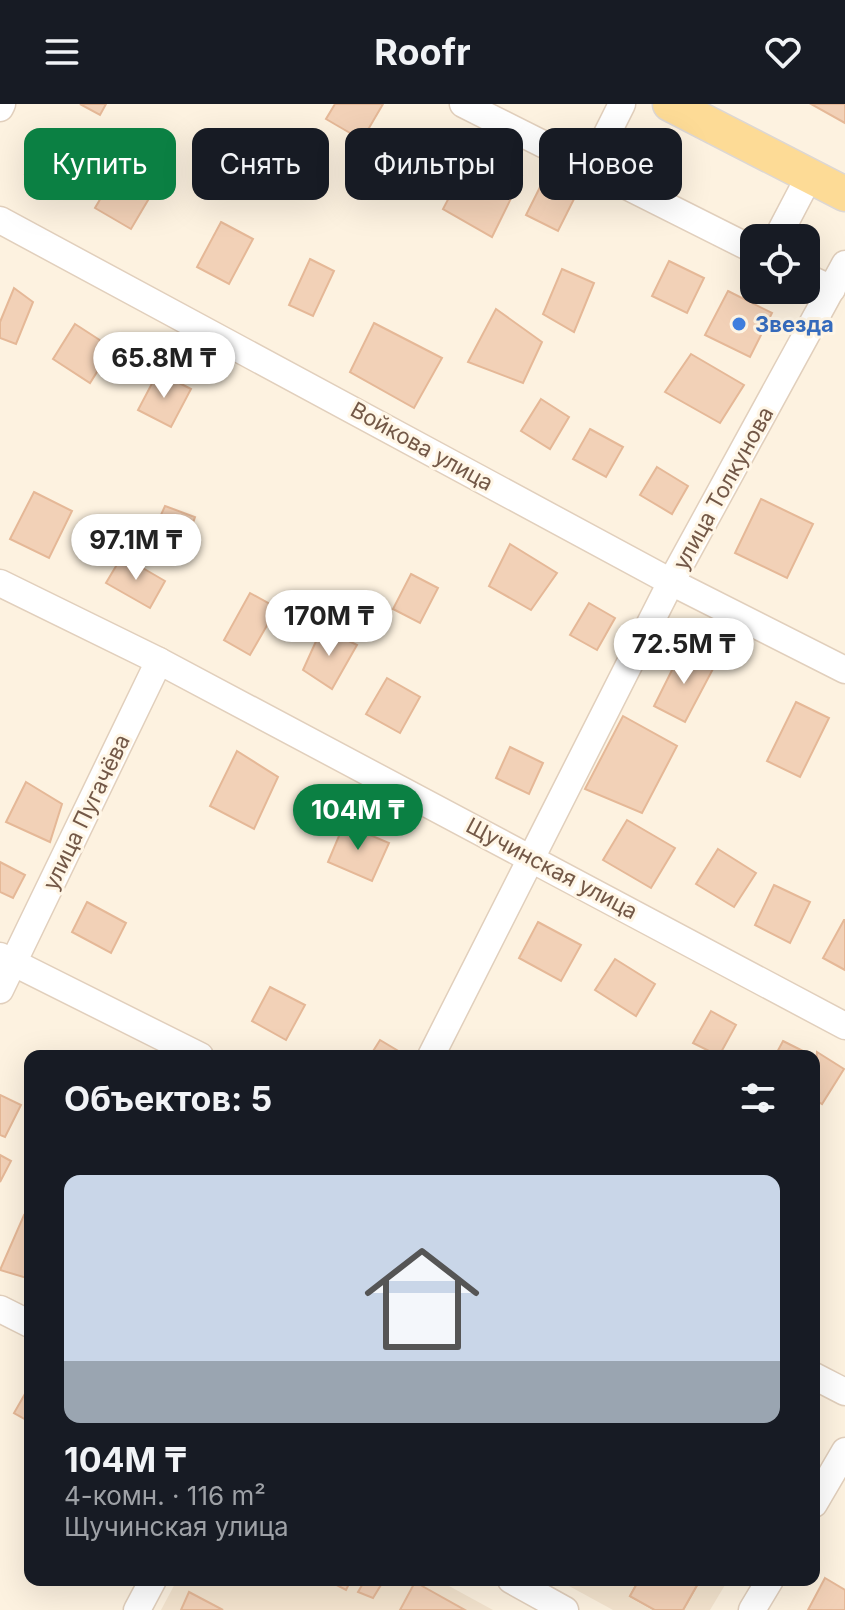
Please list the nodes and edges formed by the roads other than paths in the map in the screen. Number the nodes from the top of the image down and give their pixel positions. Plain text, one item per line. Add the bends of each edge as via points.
1 (463, 104) edge
2 (622, 104) edge
3 (670, 104) edge
4 (610, 128) edge
5 (539, 142) edge
6 (810, 175) junction
7 (845, 194) edge
8 (654, 200) edge
9 (0, 220) edge
10 (784, 224) edge
11 (740, 243) edge
12 (845, 264) edge
13 (820, 283) edge
14 (832, 289) junction
15 (671, 582) junction
16 (0, 583) edge
17 (159, 661) junction
18 (845, 670) edge
19 (531, 856) junction
20 (6, 960) edge
21 (0, 990) edge
22 (845, 1026) edge
23 (188, 1050) edge
24 (434, 1050) edge
25 (0, 1309) edge
26 (24, 1321) edge
27 (820, 1379) edge
28 (845, 1392) edge
29 (845, 1451) edge
30 (820, 1494) edge
31 (150, 1586) edge
32 (522, 1586) edge
33 (766, 1586) edge
34 (137, 1610) edge
35 (565, 1610) edge
36 (752, 1610) edge

1 - 5 street
2 - 4 street
3 - 6 main road
6 - 7 main road
6 - 10 street
8 - 11 street
9 - 15 street, Войкова улица
12 - 14 street, улица Толкунова
13 - 14 street
14 - 15 street, улица Толкунова
15 - 18 street, Войкова улица
15 - 19 street, улица Толкунова
16 - 17 street, Щучинская улица
17 - 19 street, Щучинская улица
17 - 20 street, улица Пугачёва
19 - 22 street, Щучинская улица
19 - 24 street, улица Толкунова
20 - 21 street, улица Пугачёва
20 - 23 street
25 - 26 street
27 - 28 street
29 - 30 street
31 - 34 street
32 - 35 street
33 - 36 street

